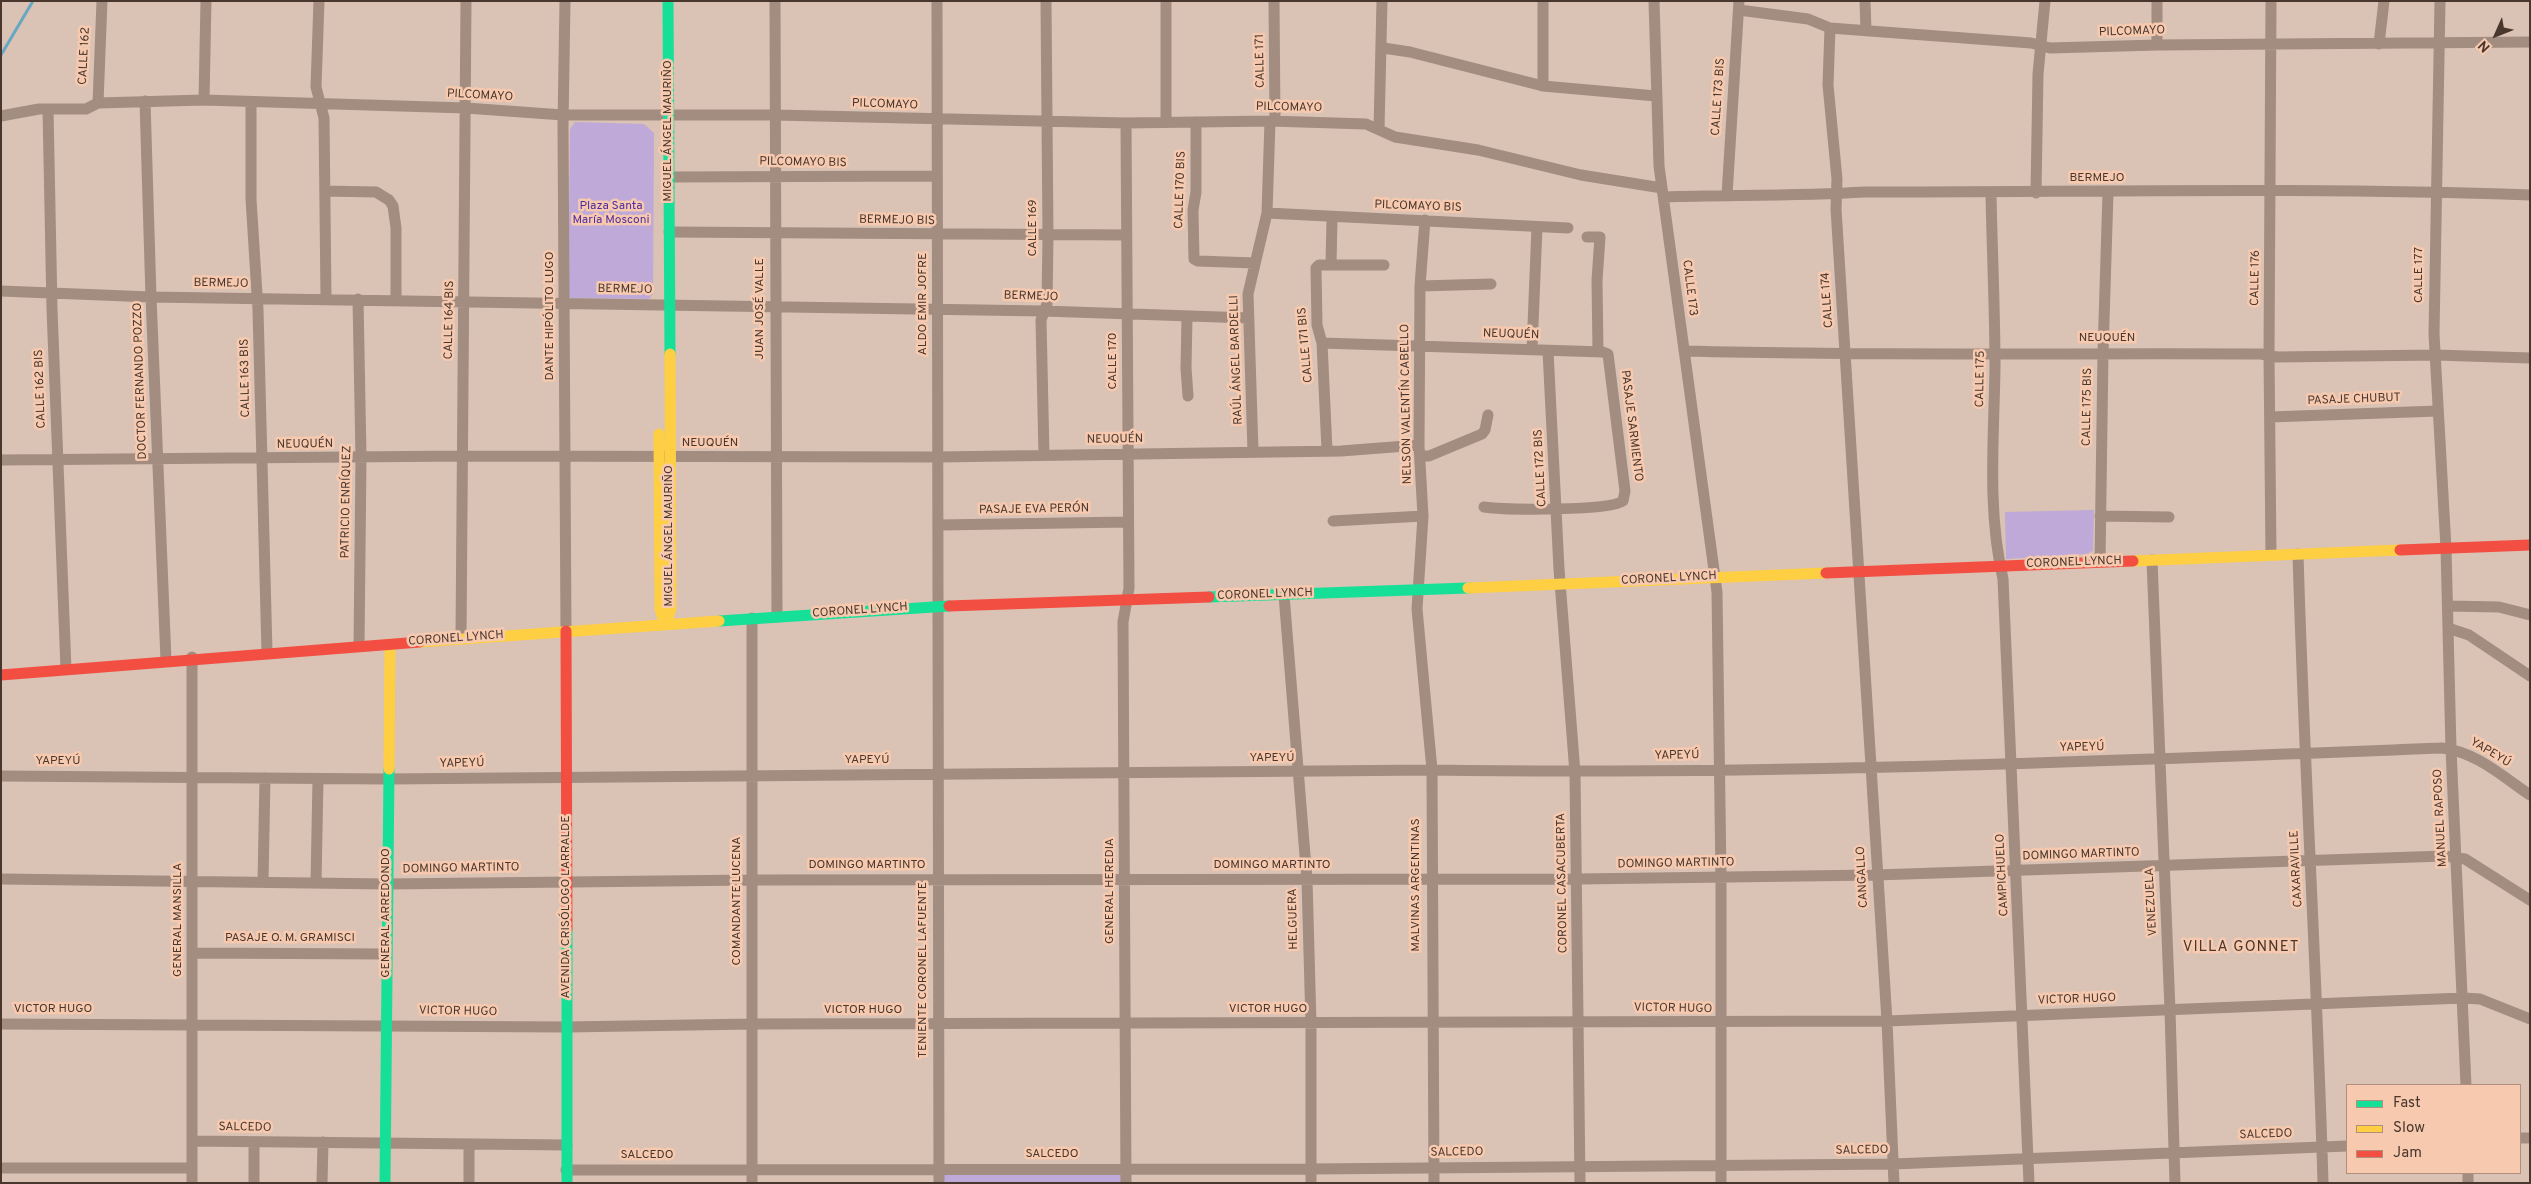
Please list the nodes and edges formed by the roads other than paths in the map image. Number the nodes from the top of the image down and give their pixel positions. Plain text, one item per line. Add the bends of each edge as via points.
1 (102, 1) edge
2 (206, 1) edge
3 (319, 1) edge
4 (466, 1) edge
5 (565, 1) edge
6 (659, 1) edge
7 (668, 1) edge
8 (775, 1) edge
9 (937, 1) edge
10 (1046, 1) edge
11 (1166, 1) edge
12 (1274, 1) edge
13 (1382, 1) edge
14 (1543, 1) edge
15 (1654, 1) edge
16 (1866, 1) edge
17 (2045, 1) edge
18 (2157, 1) edge
19 (2271, 1) edge
20 (2384, 1) edge
21 (2440, 1) edge
22 (1739, 6) edge
23 (1830, 28) junction
24 (1866, 30) junction
25 (2530, 42) edge
26 (2157, 44) junction
27 (2271, 44) junction
28 (2380, 44) junction
29 (2440, 44) junction
30 (2042, 47) junction
31 (1383, 48) junction
32 (1543, 86) junction
33 (1656, 96) junction
34 (204, 100) junction
35 (145, 101) junction
36 (251, 103) junction
37 (320, 104) junction
38 (94, 105) junction
39 (466, 108) junction
40 (48, 109) junction
41 (563, 114) junction
42 (664, 115) junction
43 (775, 115) junction
44 (1, 116) edge
45 (936, 120) junction
46 (1047, 121) junction
47 (1273, 121) junction
48 (1166, 122) junction
49 (1196, 122) junction
50 (1126, 123) junction
51 (1380, 129) junction
52 (937, 176) junction
53 (669, 177) junction
54 (777, 177) junction
55 (2270, 191) junction
56 (325, 192) junction
57 (1991, 192) junction
58 (2108, 192) junction
59 (2435, 192) junction
60 (1663, 193) junction
61 (2036, 193) junction
62 (1836, 194) junction
63 (1727, 195) junction
64 (2530, 195) edge
65 (1267, 213) junction
66 (1332, 218) junction
67 (1425, 220) junction
68 (1537, 227) junction
69 (1568, 228) dead end
70 (669, 232) junction
71 (776, 233) junction
72 (938, 235) junction
73 (1126, 235) junction
74 (1048, 236) junction
75 (1587, 237) dead end
76 (1255, 262) junction
77 (1384, 264) dead end
78 (1331, 265) junction
79 (1491, 284) dead end
80 (1420, 286) junction
81 (1, 291) edge
82 (53, 294) junction
83 (151, 297) junction
84 (257, 298) junction
85 (326, 298) junction
86 (358, 299) junction
87 (396, 300) junction
88 (463, 302) junction
89 (565, 303) junction
90 (664, 304) junction
91 (774, 308) junction
92 (937, 309) junction
93 (1044, 311) junction
94 (1128, 315) junction
95 (1187, 317) junction
96 (1249, 318) junction
97 (1322, 342) junction
98 (1419, 346) junction
99 (1532, 350) junction
100 (1548, 350) junction
101 (1684, 351) junction
102 (1603, 353) junction
103 (1995, 353) junction
104 (2103, 353) junction
105 (1845, 354) junction
106 (2436, 355) junction
107 (2268, 356) junction
108 (2530, 358) edge
109 (1188, 396) dead end
110 (2438, 411) junction
111 (1488, 415) dead end
112 (2270, 417) junction
113 (1327, 450) junction
114 (1253, 451) junction
115 (1420, 451) junction
116 (1128, 454) junction
117 (1044, 455) junction
118 (463, 456) junction
119 (565, 456) junction
120 (664, 457) junction
121 (938, 457) junction
122 (158, 458) junction
123 (361, 458) junction
124 (775, 458) junction
125 (262, 459) junction
126 (1, 460) edge
127 (58, 461) junction
128 (1484, 507) dead end
129 (1557, 508) junction
130 (1423, 516) junction
131 (2100, 516) junction
132 (2169, 517) dead end
133 (1333, 521) dead end
134 (1128, 522) junction
135 (940, 525) junction
136 (2530, 545) edge
137 (2446, 548) junction
138 (2271, 554) junction
139 (2298, 554) junction
140 (2152, 560) junction
141 (2100, 562) junction
142 (2000, 566) junction
143 (1859, 570) junction
144 (1715, 576) junction
145 (1560, 584) junction
146 (1418, 588) junction
147 (1284, 595) junction
148 (1127, 599) junction
149 (938, 606) junction
150 (2448, 606) junction
151 (2530, 615) edge
152 (777, 616) junction
153 (752, 618) junction
154 (665, 625) junction
155 (2448, 628) junction
156 (566, 631) junction
157 (461, 638) junction
158 (390, 644) junction
159 (359, 646) junction
160 (267, 652) junction
161 (192, 658) junction
162 (166, 660) junction
163 (66, 669) junction
164 (1, 675) edge
165 (2530, 676) edge
166 (2451, 749) junction
167 (2304, 753) junction
168 (2159, 760) junction
169 (2011, 763) junction
170 (1719, 769) junction
171 (1871, 769) junction
172 (1432, 770) junction
173 (1298, 772) junction
174 (1575, 772) junction
175 (1125, 773) junction
176 (938, 774) junction
177 (751, 775) junction
178 (1, 776) edge
179 (567, 776) junction
180 (194, 777) junction
181 (265, 778) junction
182 (318, 779) junction
183 (387, 779) junction
184 (2530, 795) edge
185 (2457, 857) junction
186 (2311, 860) junction
187 (2164, 866) junction
188 (2017, 870) junction
189 (1876, 875) junction
190 (1721, 876) junction
191 (1430, 878) junction
192 (1, 879) edge
193 (938, 879) junction
194 (1125, 879) junction
195 (1578, 879) junction
196 (752, 880) junction
197 (1307, 880) junction
198 (566, 881) junction
199 (192, 882) junction
200 (263, 882) junction
201 (316, 883) junction
202 (387, 884) junction
203 (2530, 900) edge
204 (193, 953) junction
205 (386, 954) junction
206 (2463, 998) junction
207 (2316, 1004) junction
208 (2170, 1010) junction
209 (2022, 1016) junction
210 (2530, 1019) edge
211 (1578, 1022) junction
212 (1886, 1022) junction
213 (1432, 1023) junction
214 (1720, 1023) junction
215 (1, 1024) edge
216 (752, 1024) junction
217 (937, 1024) junction
218 (1125, 1024) junction
219 (1311, 1024) junction
220 (192, 1025) junction
221 (386, 1025) junction
222 (567, 1027) junction
223 (2466, 1084) edge
224 (192, 1141) junction
225 (254, 1142) junction
226 (323, 1142) junction
227 (385, 1143) junction
228 (469, 1144) junction
229 (567, 1144) junction
230 (2322, 1146) junction
231 (2346, 1146) edge
232 (2174, 1152) junction
233 (2028, 1158) junction
234 (1893, 1164) junction
235 (1580, 1165) junction
236 (1434, 1166) junction
237 (1720, 1166) junction
238 (1, 1168) edge
239 (192, 1168) junction
240 (940, 1168) junction
241 (1126, 1169) junction
242 (1310, 1169) junction
243 (566, 1170) junction
244 (752, 1170) junction
245 (192, 1183) edge
246 (254, 1183) edge
247 (322, 1183) edge
248 (385, 1183) edge
249 (468, 1183) edge
250 (566, 1183) edge
251 (752, 1183) edge
252 (939, 1183) edge
253 (1126, 1183) edge
254 (1311, 1183) edge
255 (1434, 1183) edge
256 (1580, 1183) edge
257 (1721, 1183) edge
258 (1894, 1183) edge
259 (2029, 1183) edge
260 (2175, 1183) edge
261 (2323, 1183) edge

1 - 38 street, CALLE 162
2 - 34 street
3 - 37 street via 316,87
4 - 39 street, CALLE 164 BIS
5 - 41 street, DANTE HIPÓLITO LUGO
6 - 42 main road, MIGUEL ÁNGEL MAURIÑO
7 - 42 main road, MIGUEL ÁNGEL MAURIÑO
8 - 43 street, JUAN JOSÉ VALLE
9 - 45 street, ALDO EMIR JOFRE
10 - 46 street, CALLE 169
11 - 48 street
12 - 47 street, CALLE 171
13 - 31 street
14 - 32 street
15 - 33 street, CALLE 173
16 - 24 street
17 - 30 street
18 - 26 street
19 - 27 street, CALLE 176
20 - 28 street
21 - 29 street, CALLE 177
22 - 23 street, PILCOMAYO via 1808,19
22 - 63 street, CALLE 173 BIS
23 - 24 street, PILCOMAYO
23 - 62 street, CALLE 174 via 1828,85
24 - 30 street, PILCOMAYO via 2031,43
25 - 29 street, PILCOMAYO
26 - 27 street, PILCOMAYO
26 - 30 street, PILCOMAYO
27 - 28 street, PILCOMAYO
27 - 55 street, CALLE 176
28 - 29 street, PILCOMAYO
29 - 59 street, CALLE 177
30 - 61 street via 2038,74
31 - 32 street
31 - 51 street
32 - 33 street
33 - 60 street, CALLE 173 via 1657,153
34 - 35 street, PILCOMAYO
34 - 36 street, PILCOMAYO
35 - 38 street, PILCOMAYO
35 - 83 street, DOCTOR FERNANDO POZZO
36 - 37 street, PILCOMAYO
36 - 84 street, CALLE 163 BIS via 251,199
37 - 39 street, PILCOMAYO
37 - 56 street via 324,118
38 - 40 street, PILCOMAYO
39 - 41 street, PILCOMAYO
39 - 88 street, CALLE 164 BIS
40 - 44 street, PILCOMAYO
40 - 82 street, CALLE 162 BIS
41 - 42 street, PILCOMAYO
41 - 89 street, DANTE HIPÓLITO LUGO
42 - 43 street, PILCOMAYO
42 - 53 main road, MIGUEL ÁNGEL MAURIÑO
42 - 90 main road, MIGUEL ÁNGEL MAURIÑO
43 - 45 street, PILCOMAYO
43 - 54 street, JUAN JOSÉ VALLE
45 - 46 street, PILCOMAYO
45 - 52 street, ALDO EMIR JOFRE
46 - 50 street, PILCOMAYO
46 - 74 street, CALLE 169
47 - 49 street, PILCOMAYO
47 - 51 street, PILCOMAYO via 1366,124
47 - 65 street, RAÚL ÁNGEL BARDELLI
48 - 49 street, PILCOMAYO
48 - 50 street, PILCOMAYO
49 - 76 street, CALLE 170 BIS via 1194,259
50 - 73 street, CALLE 170
51 - 60 street, PILCOMAYO via 1394,137 1478,150
52 - 54 street, PILCOMAYO BIS
52 - 72 street, ALDO EMIR JOFRE
53 - 54 street, PILCOMAYO BIS
53 - 70 main road, MIGUEL ÁNGEL MAURIÑO
54 - 71 street, JUAN JOSÉ VALLE
55 - 58 street, BERMEJO
55 - 59 street, BERMEJO
55 - 107 street, CALLE 176
56 - 85 street
56 - 87 street via 376,192 393,206
57 - 61 street, BERMEJO
57 - 62 street, BERMEJO
57 - 103 street, CALLE 175
58 - 61 street, BERMEJO
58 - 104 street, CALLE 175 BIS
59 - 64 street, BERMEJO
59 - 106 street, CALLE 177
60 - 63 street, BERMEJO
60 - 101 street, CALLE 173
62 - 63 street, BERMEJO
62 - 105 street, CALLE 174
65 - 66 street, PILCOMAYO BIS
65 - 76 street, RAÚL ÁNGEL BARDELLI
66 - 67 street, PILCOMAYO BIS
66 - 78 street
67 - 68 street, PILCOMAYO BIS
67 - 80 street, NELSON VALENTÍN CABELLO
68 - 69 street, PILCOMAYO BIS
68 - 99 street
70 - 71 street, BERMEJO BIS
70 - 90 main road, MIGUEL ÁNGEL MAURIÑO
71 - 72 street, BERMEJO BIS
71 - 91 street, JUAN JOSÉ VALLE
72 - 74 street, BERMEJO BIS
72 - 92 street, ALDO EMIR JOFRE
73 - 74 street, BERMEJO BIS
73 - 94 street, CALLE 170
74 - 93 street, CALLE 169 via 1047,304
75 - 102 street, PASAJE SARMIENTO via 1600,237 1597,280
76 - 96 street, RAÚL ÁNGEL BARDELLI via 1248,294
77 - 78 street
78 - 97 street, CALLE 171 BIS via 1318,265 1316,268 1317,325
79 - 80 street
80 - 98 street, NELSON VALENTÍN CABELLO
81 - 82 street, BERMEJO
82 - 83 street, BERMEJO
82 - 127 street, CALLE 162 BIS
83 - 84 street, BERMEJO
83 - 122 street, DOCTOR FERNANDO POZZO
84 - 85 street, BERMEJO
84 - 125 street, CALLE 163 BIS
85 - 86 street, BERMEJO
86 - 87 street, BERMEJO
86 - 123 street, PATRICIO ENRÍQUEZ
87 - 88 street, BERMEJO
88 - 89 street, BERMEJO
88 - 118 street, CALLE 164 BIS
89 - 90 street, BERMEJO
89 - 119 street, DANTE HIPÓLITO LUGO
90 - 91 street, BERMEJO
90 - 120 main road, MIGUEL ÁNGEL MAURIÑO
91 - 92 street, BERMEJO
91 - 124 street, JUAN JOSÉ VALLE
92 - 93 street, BERMEJO
92 - 121 street, ALDO EMIR JOFRE
93 - 94 street, BERMEJO
93 - 117 street, CALLE 169
94 - 95 street, BERMEJO
94 - 116 street, CALLE 170
95 - 96 street, BERMEJO
95 - 109 street
96 - 114 street, RAÚL ÁNGEL BARDELLI
97 - 98 street, NEUQUÉN
97 - 113 street, CALLE 171 BIS
98 - 99 street, NEUQUÉN
98 - 115 street, NELSON VALENTÍN CABELLO
99 - 100 street, NEUQUÉN
100 - 102 street, NEUQUÉN
100 - 129 street, CALLE 172 BIS
101 - 105 street, NEUQUÉN
101 - 144 street, CALLE 173
102 - 129 street, PASAJE SARMIENTO via 1625,492 1623,501 1612,506
103 - 104 street, NEUQUÉN
103 - 105 street, NEUQUÉN
103 - 142 street, CALLE 175 via 1994,518
104 - 107 street, NEUQUÉN
104 - 131 street, CALLE 175 BIS
105 - 143 street, CALLE 174
106 - 107 street, NEUQUÉN
106 - 108 street, NEUQUÉN
106 - 110 street, CALLE 177
107 - 112 street, CALLE 176
110 - 112 street, PASAJE CHUBUT
110 - 137 street, CALLE 177
111 - 115 street, NEUQUÉN via 1482,434 1429,456
112 - 138 street, CALLE 176
113 - 114 street, NEUQUÉN
113 - 115 street, NEUQUÉN
114 - 116 street, NEUQUÉN
115 - 130 street, NELSON VALENTÍN CABELLO
116 - 117 street, NEUQUÉN
116 - 134 street, CALLE 170
117 - 121 street, NEUQUÉN
118 - 119 street, NEUQUÉN
118 - 123 street, NEUQUÉN
118 - 157 street, CALLE 164 BIS
119 - 120 street, NEUQUÉN
119 - 156 street, DANTE HIPÓLITO LUGO
120 - 124 street, NEUQUÉN
120 - 154 main road, MIGUEL ÁNGEL MAURIÑO via 671,609
121 - 124 street, NEUQUÉN
121 - 135 street, ALDO EMIR JOFRE
122 - 125 street, NEUQUÉN
122 - 127 street, NEUQUÉN
122 - 162 street, DOCTOR FERNANDO POZZO
123 - 125 street, NEUQUÉN
123 - 159 street, PATRICIO ENRÍQUEZ
124 - 152 street, JUAN JOSÉ VALLE
125 - 160 street, CALLE 163 BIS
126 - 127 street, NEUQUÉN
127 - 163 street, CALLE 162 BIS
128 - 129 street via 1502,510
129 - 145 street, CALLE 172 BIS
130 - 133 street
130 - 146 street, NELSON VALENTÍN CABELLO
131 - 132 street
131 - 141 street, CALLE 175 BIS
134 - 135 street, PASAJE EVA PERÓN
134 - 148 street, CALLE 170
135 - 149 street, ALDO EMIR JOFRE
136 - 137 main road, CORONEL LYNCH
137 - 139 main road, CORONEL LYNCH
137 - 150 street, MANUEL RAPOSO
138 - 139 main road, CORONEL LYNCH
138 - 140 main road, CORONEL LYNCH
139 - 167 street, CAXARAVILLE
140 - 141 main road, CORONEL LYNCH
140 - 168 street, VENEZUELA
141 - 142 main road, CORONEL LYNCH
142 - 143 main road, CORONEL LYNCH
142 - 169 street, CAMPICHUELO
143 - 144 main road, CORONEL LYNCH
143 - 171 street, CANGALLO
144 - 145 main road, CORONEL LYNCH
144 - 170 street, CALLE 173
145 - 146 main road, CORONEL LYNCH
145 - 174 street, CORONEL CASACUBERTA
146 - 147 main road, CORONEL LYNCH
146 - 172 street, MALVINAS ARGENTINAS via 1417,609
147 - 148 main road, CORONEL LYNCH
147 - 173 street, HELGUERA
148 - 149 main road, CORONEL LYNCH
148 - 175 street, GENERAL HEREDIA via 1124,622
149 - 152 main road, CORONEL LYNCH
149 - 176 street, TENIENTE CORONEL LAFUENTE
150 - 151 street via 2499,607
150 - 155 street, MANUEL RAPOSO
152 - 153 main road, CORONEL LYNCH
153 - 154 main road, CORONEL LYNCH
153 - 177 street, COMANDANTE LUCENA
154 - 156 main road, CORONEL LYNCH
155 - 165 street via 2469,636
155 - 166 street, MANUEL RAPOSO
156 - 157 main road, CORONEL LYNCH
156 - 179 main road, AVENIDA CRISÓLOGO LARRALDE
157 - 158 main road, CORONEL LYNCH
158 - 159 main road, CORONEL LYNCH
158 - 183 main road, GENERAL ARREDONDO
159 - 160 main road, CORONEL LYNCH
160 - 161 main road, CORONEL LYNCH
161 - 162 main road, CORONEL LYNCH
161 - 180 street, GENERAL MANSILLA
162 - 163 main road, CORONEL LYNCH
163 - 164 main road, CORONEL LYNCH
166 - 167 street, YAPEYÚ
166 - 184 street, YAPEYÚ via 2473,756
166 - 185 street, MANUEL RAPOSO
167 - 168 street, YAPEYÚ
167 - 186 street, CAXARAVILLE
168 - 169 street, YAPEYÚ
168 - 187 street, VENEZUELA
169 - 171 street, YAPEYÚ
169 - 188 street, CAMPICHUELO
170 - 171 street, YAPEYÚ
170 - 174 street, YAPEYÚ
170 - 190 street, CALLE 173
171 - 189 street, CANGALLO
172 - 173 street, YAPEYÚ
172 - 174 street, YAPEYÚ
172 - 191 street, MALVINAS ARGENTINAS
173 - 175 street, YAPEYÚ
173 - 197 street, HELGUERA
174 - 195 street, CORONEL CASACUBERTA
175 - 176 street, YAPEYÚ
175 - 194 street, GENERAL HEREDIA
176 - 177 street, YAPEYÚ
176 - 193 street, TENIENTE CORONEL LAFUENTE
177 - 179 street, YAPEYÚ
177 - 196 street, COMANDANTE LUCENA
178 - 180 street, YAPEYÚ
179 - 183 street, YAPEYÚ
179 - 198 main road, AVENIDA CRISÓLOGO LARRALDE
180 - 181 street, YAPEYÚ
180 - 199 street, GENERAL MANSILLA
181 - 182 street, YAPEYÚ
181 - 200 street
182 - 183 street, YAPEYÚ
182 - 201 street
183 - 202 main road, GENERAL ARREDONDO
185 - 186 street, DOMINGO MARTINTO
185 - 203 street, DOMINGO MARTINTO via 2477,865
185 - 206 street, MANUEL RAPOSO
186 - 187 street, DOMINGO MARTINTO
186 - 207 street, CAXARAVILLE
187 - 188 street, DOMINGO MARTINTO
187 - 208 street, VENEZUELA
188 - 189 street, DOMINGO MARTINTO
188 - 209 street, CAMPICHUELO
189 - 190 street, DOMINGO MARTINTO
189 - 212 street, CANGALLO
190 - 195 street, DOMINGO MARTINTO
190 - 214 street, CALLE 173
191 - 195 street, DOMINGO MARTINTO
191 - 197 street, DOMINGO MARTINTO
191 - 213 street, MALVINAS ARGENTINAS
192 - 199 street, DOMINGO MARTINTO
193 - 194 street, DOMINGO MARTINTO
193 - 196 street, DOMINGO MARTINTO
193 - 217 street, TENIENTE CORONEL LAFUENTE
194 - 197 street, DOMINGO MARTINTO
194 - 218 street, GENERAL HEREDIA
195 - 211 street, CORONEL CASACUBERTA
196 - 198 street, DOMINGO MARTINTO
196 - 216 street, COMANDANTE LUCENA
197 - 219 street, HELGUERA
198 - 202 street, DOMINGO MARTINTO
198 - 222 main road, AVENIDA CRISÓLOGO LARRALDE
199 - 200 street, DOMINGO MARTINTO
199 - 204 street, GENERAL MANSILLA
200 - 201 street, DOMINGO MARTINTO
201 - 202 street, DOMINGO MARTINTO
202 - 205 main road, GENERAL ARREDONDO
204 - 205 street, PASAJE O. M. GRAMISCI
204 - 220 street, GENERAL MANSILLA
205 - 221 main road, GENERAL ARREDONDO
206 - 207 street, VICTOR HUGO
206 - 210 street, VICTOR HUGO via 2480,999
206 - 223 street, MANUEL RAPOSO
207 - 208 street, VICTOR HUGO
207 - 230 street, CAXARAVILLE
208 - 209 street, VICTOR HUGO
208 - 232 street, VENEZUELA
209 - 212 street, VICTOR HUGO
209 - 233 street, CAMPICHUELO
211 - 213 street, VICTOR HUGO
211 - 214 street, VICTOR HUGO
211 - 235 street, CORONEL CASACUBERTA
212 - 214 street, VICTOR HUGO
212 - 234 street, CANGALLO
213 - 219 street, VICTOR HUGO
213 - 236 street, MALVINAS ARGENTINAS
214 - 237 street, CALLE 173
215 - 220 street, VICTOR HUGO
216 - 217 street, VICTOR HUGO
216 - 222 street, VICTOR HUGO
216 - 244 street, COMANDANTE LUCENA
217 - 218 street, VICTOR HUGO
217 - 240 street, TENIENTE CORONEL LAFUENTE
218 - 219 street, VICTOR HUGO
218 - 241 street, GENERAL HEREDIA
219 - 242 street, HELGUERA
220 - 221 street, VICTOR HUGO
220 - 224 street, GENERAL MANSILLA
221 - 222 street, VICTOR HUGO
221 - 227 main road, GENERAL ARREDONDO
222 - 229 main road, AVENIDA CRISÓLOGO LARRALDE
224 - 225 street, SALCEDO
224 - 239 street, GENERAL MANSILLA
225 - 226 street, SALCEDO
225 - 246 street
226 - 227 street, SALCEDO
226 - 247 street
227 - 228 street, SALCEDO
227 - 248 main road, GENERAL ARREDONDO
228 - 229 street, SALCEDO
228 - 249 street
229 - 243 main road, AVENIDA CRISÓLOGO LARRALDE
230 - 231 street, SALCEDO
230 - 232 street, SALCEDO
230 - 261 street, CAXARAVILLE
232 - 233 street, SALCEDO
232 - 260 street, VENEZUELA
233 - 234 street, SALCEDO
233 - 259 street, CAMPICHUELO
234 - 237 street, SALCEDO
234 - 258 street, CANGALLO
235 - 236 street, SALCEDO
235 - 237 street, SALCEDO
235 - 256 street, CORONEL CASACUBERTA
236 - 242 street, SALCEDO
236 - 255 street, MALVINAS ARGENTINAS
237 - 257 street, CALLE 173
238 - 239 street
239 - 245 street, GENERAL MANSILLA
240 - 241 street, SALCEDO
240 - 244 street, SALCEDO
240 - 252 street, TENIENTE CORONEL LAFUENTE
241 - 242 street, SALCEDO
241 - 253 street, GENERAL HEREDIA
242 - 254 street, HELGUERA
243 - 244 street, SALCEDO
243 - 250 main road, AVENIDA CRISÓLOGO LARRALDE
244 - 251 street, COMANDANTE LUCENA

